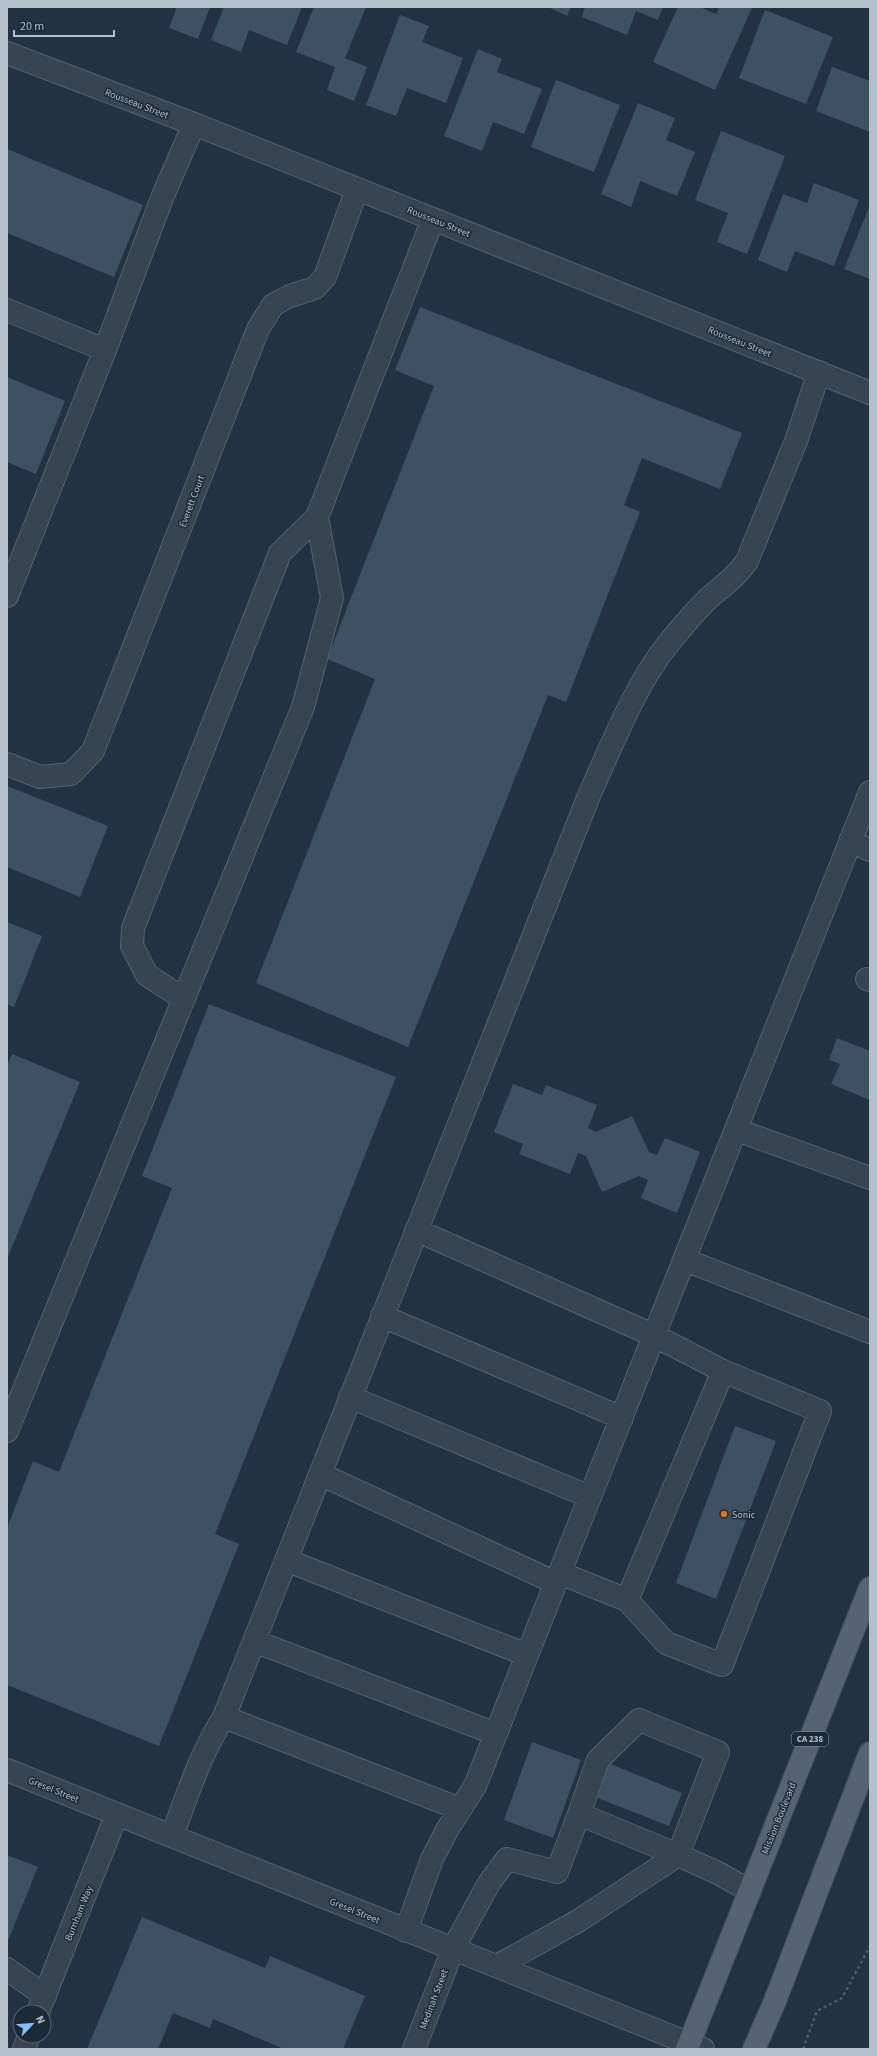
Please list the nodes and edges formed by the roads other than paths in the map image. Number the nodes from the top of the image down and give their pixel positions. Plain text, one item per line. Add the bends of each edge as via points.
1 (7, 53) edge
2 (194, 124) junction
3 (357, 189) junction
4 (433, 219) junction
5 (7, 310) edge
6 (105, 350) junction
7 (819, 372) junction
8 (870, 393) edge
9 (317, 516) junction
10 (7, 596) edge
11 (7, 764) edge
12 (870, 792) edge
13 (850, 841) junction
14 (870, 850) edge
15 (184, 999) junction
16 (737, 1130) junction
17 (870, 1178) edge
18 (416, 1230) junction
19 (685, 1260) junction
20 (382, 1316) junction
21 (870, 1332) edge
22 (655, 1336) junction
23 (723, 1371) junction
24 (350, 1398) junction
25 (622, 1418) junction
26 (7, 1431) edge
27 (320, 1474) junction
28 (590, 1497) junction
29 (286, 1560) junction
30 (558, 1578) junction
31 (870, 1588) edge
32 (627, 1600) junction
33 (254, 1641) junction
34 (527, 1655) junction
35 (224, 1717) junction
36 (496, 1734) junction
37 (870, 1753) edge
38 (7, 1770) edge
39 (460, 1809) junction
40 (117, 1814) junction
41 (579, 1814) junction
42 (172, 1836) junction
43 (678, 1855) junction
44 (750, 1891) junction
45 (406, 1931) junction
46 (453, 1949) junction
47 (497, 1966) junction
48 (7, 1969) edge
49 (41, 2004) edge
50 (693, 2047) edge
51 (414, 2049) edge
52 (754, 2049) edge

1 - 2 street, Rousseau Street
2 - 3 street, Rousseau Street
2 - 6 street via 162,198
3 - 4 street, Rousseau Street
3 - 11 street, Everett Court via 325,276 315,288 273,304 258,329 93,751 71,774 40,776
4 - 7 street, Rousseau Street
4 - 9 street
5 - 6 street
6 - 10 street
7 - 8 street, Rousseau Street
7 - 18 street via 796,441 747,561 734,578 692,616 666,646 646,678 608,755 584,807
9 - 15 street via 332,598 303,707
9 - 15 street via 280,553 133,928 132,946 147,975
12 - 13 street
13 - 14 street
13 - 16 street
15 - 26 street
16 - 17 street
16 - 19 street
18 - 20 street
18 - 22 street
19 - 21 street
19 - 22 street
20 - 24 street
20 - 25 street
22 - 23 street
22 - 25 street
23 - 32 street
23 - 32 street via 820,1411 722,1665 666,1643
24 - 27 street
24 - 28 street
25 - 28 street
27 - 29 street
27 - 30 street
28 - 30 street
29 - 33 street
29 - 34 street
30 - 32 street
30 - 34 street
31 - 44 main road, Mission Boulevard / CA 238
33 - 35 street
33 - 36 street
34 - 36 street
35 - 39 street
35 - 42 street via 211,1736
36 - 39 street via 475,1786
37 - 52 main road via 775,2001
38 - 40 street, Gresel Street
39 - 45 street via 432,1859
40 - 42 street, Gresel Street
40 - 49 street, Burnham Way
41 - 43 street
41 - 43 street via 598,1760 640,1720 718,1752
41 - 46 street, Medinah Street via 557,1872 507,1859 489,1884
42 - 45 street, Gresel Street
43 - 44 street
43 - 47 street via 578,1921
44 - 50 main road, Mission Boulevard / CA 238
45 - 46 street, Gresel Street
46 - 47 street, Gresel Street
46 - 51 street, Medinah Street
47 - 50 street, Gresel Street
48 - 49 street

